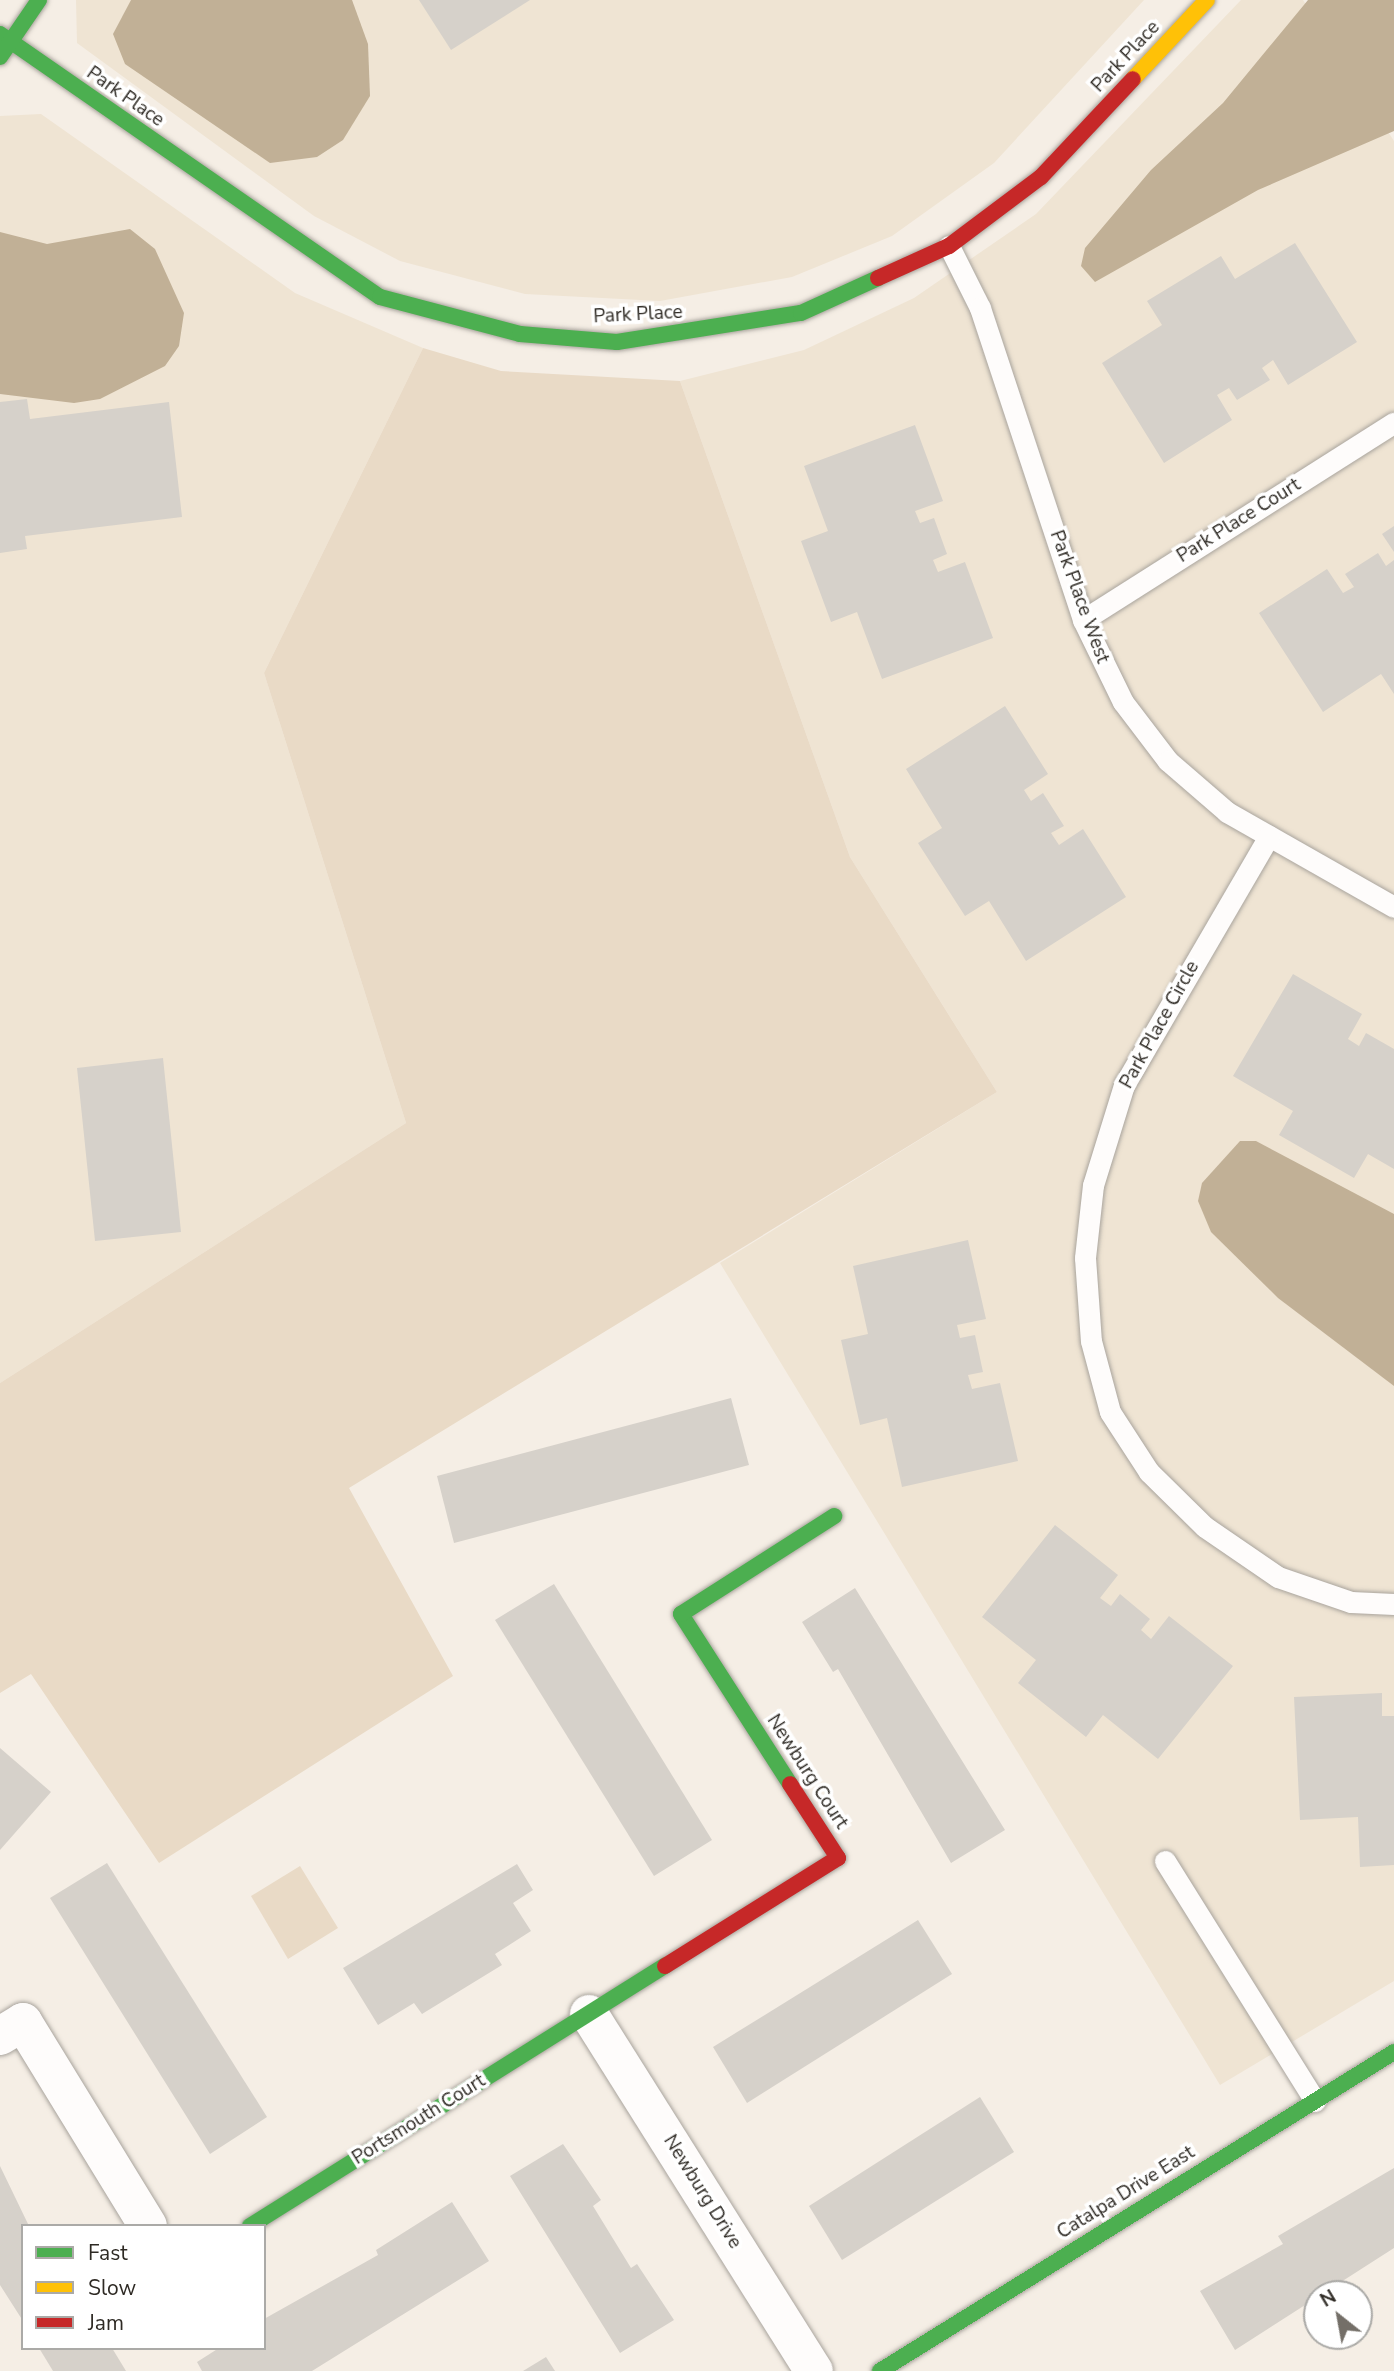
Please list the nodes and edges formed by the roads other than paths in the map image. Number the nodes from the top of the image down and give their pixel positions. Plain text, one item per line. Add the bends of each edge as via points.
1 (39, 0) edge
2 (1207, 0) edge
3 (6, 38) edge
4 (0, 57) edge
5 (949, 246) junction
6 (1394, 423) edge
7 (1083, 620) junction
8 (1269, 836) junction
9 (1394, 907) edge
10 (834, 1516) dead end
11 (1394, 1604) edge
12 (1165, 1861) dead end
13 (589, 2014) junction
14 (0, 2036) edge
15 (1394, 2052) edge
16 (1315, 2101) junction
17 (147, 2224) edge
18 (253, 2224) edge
19 (814, 2371) edge
20 (880, 2371) edge

1 - 3 street
2 - 5 street, Park Place via 1041,177
3 - 4 street
3 - 5 street, Park Place via 352,283 402,304 520,334 617,342 720,330 800,313
5 - 7 lane, Park Place West via 980,308
6 - 7 lane, Park Place Court
7 - 8 lane, Park Place West via 1123,702 1168,761 1227,812
8 - 9 lane, Park Place West
8 - 11 lane, Park Place Circle via 1124,1085 1093,1185 1085,1258 1090,1342 1110,1412 1149,1472 1205,1527 1278,1577 1351,1602
10 - 13 street, Newburg Court via 681,1614 838,1858
12 - 16 lane
13 - 18 street, Portsmouth Court
13 - 19 street, Newburg Drive
14 - 17 street via 23,2022
15 - 16 street, Catalpa Drive East
16 - 20 street, Catalpa Drive East

